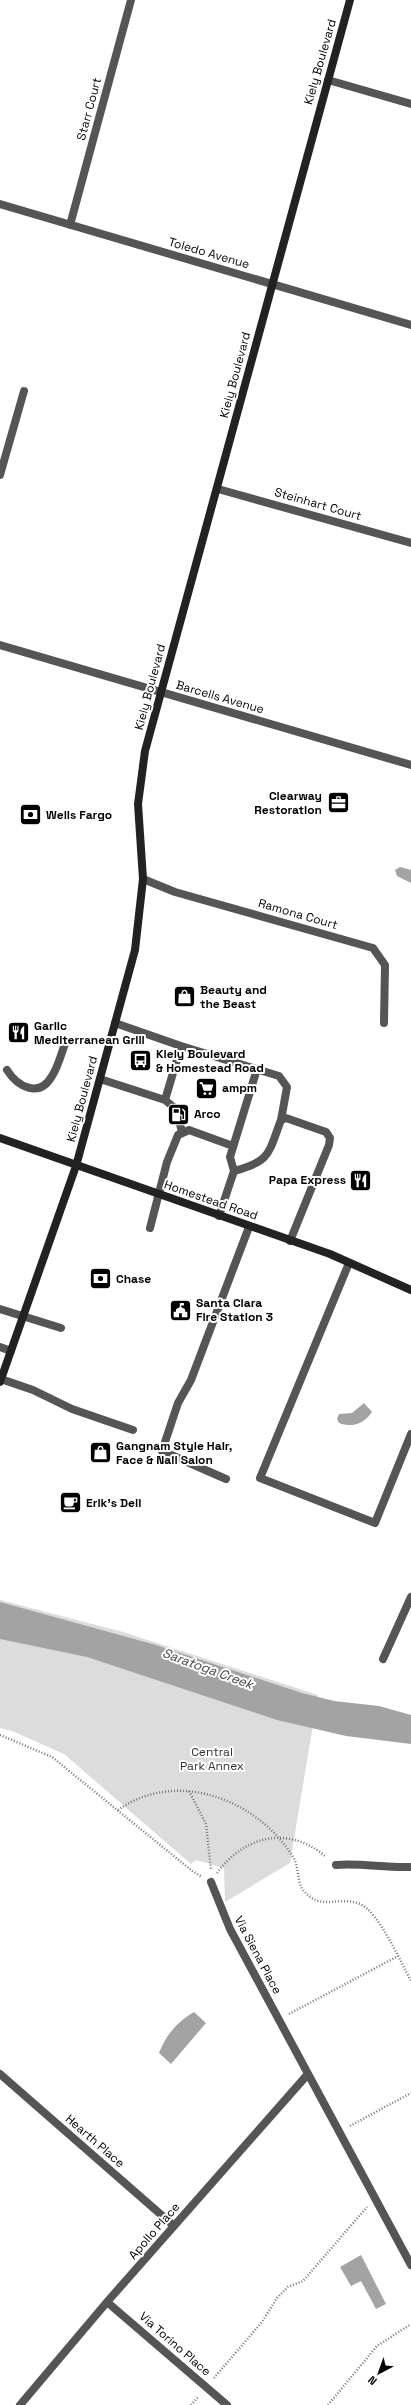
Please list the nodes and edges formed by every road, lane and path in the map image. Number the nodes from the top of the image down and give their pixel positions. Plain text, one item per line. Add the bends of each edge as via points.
1 (131, 0) edge
2 (350, 0) edge
3 (328, 80) junction
4 (411, 104) edge
5 (0, 204) edge
6 (70, 225) junction
7 (271, 284) junction
8 (411, 325) edge
9 (24, 391) dead end
10 (0, 475) edge
11 (218, 489) junction
12 (411, 543) edge
13 (0, 645) edge
14 (160, 692) junction
15 (411, 764) edge
16 (143, 879) junction
17 (115, 1023) junction
18 (384, 1023) dead end
19 (65, 1044) dead end
20 (181, 1046) junction
21 (257, 1069) junction
22 (7, 1070) dead end
23 (100, 1080) junction
24 (165, 1100) junction
25 (280, 1120) junction
26 (182, 1132) junction
27 (0, 1138) edge
28 (233, 1146) junction
29 (76, 1166) junction
30 (234, 1171) junction
31 (160, 1196) junction
32 (219, 1216) junction
33 (249, 1227) junction
34 (150, 1228) dead end
35 (290, 1241) junction
36 (349, 1263) junction
37 (411, 1290) edge
38 (0, 1309) edge
39 (24, 1316) junction
40 (60, 1328) dead end
41 (0, 1347) edge
42 (11, 1350) junction
43 (0, 1381) edge
44 (133, 1430) dead end
45 (411, 1434) edge
46 (226, 1479) dead end
47 (411, 1597) edge
48 (383, 1659) dead end
49 (0, 1735) edge
50 (189, 1790) junction
51 (118, 1810) junction
52 (278, 1838) junction
53 (336, 1865) joint
54 (411, 1867) edge
55 (211, 1882) junction
56 (398, 1956) junction
57 (411, 1981) edge
58 (279, 2019) junction
59 (0, 2074) edge
60 (308, 2074) junction
61 (411, 2092) edge
62 (339, 2132) junction
63 (375, 2198) junction
64 (174, 2226) junction
65 (411, 2265) edge
66 (107, 2302) junction
67 (411, 2324) edge
68 (206, 2388) junction
69 (20, 2405) edge
70 (191, 2405) edge
71 (227, 2405) edge
72 (328, 2405) edge

1 - 6 street, Starr Court
2 - 3 main road, Kiely Boulevard
3 - 4 street
3 - 7 main road, Kiely Boulevard
5 - 6 street, Toledo Avenue
6 - 7 street, Toledo Avenue
7 - 8 street, Toledo Avenue
7 - 11 main road, Kiely Boulevard
9 - 10 street
11 - 12 street, Steinhart Court
11 - 14 main road, Kiely Boulevard
13 - 14 street, Barcells Avenue
14 - 15 street, Barcells Avenue
14 - 16 main road, Kiely Boulevard via 145,751 138,804
16 - 17 main road, Kiely Boulevard via 135,950
16 - 18 street, Ramona Court via 175,892 373,948 385,965
17 - 20 street
17 - 23 main road, Kiely Boulevard
19 - 22 street via 52,1076 39,1086 21,1086
20 - 21 street
20 - 24 street
21 - 25 street via 279,1076 287,1087
21 - 28 street
23 - 24 street
23 - 29 main road, Kiely Boulevard
24 - 26 street via 176,1109
25 - 30 street via 268,1156 261,1162
25 - 35 street via 286,1118 326,1132 330,1138
26 - 28 street via 188,1130
26 - 31 street via 178,1135 167,1162
27 - 29 main road, Homestead Road
28 - 30 street via 230,1157
29 - 31 main road, Homestead Road
29 - 39 main road, Kiely Boulevard
30 - 32 street
31 - 32 main road, Homestead Road
31 - 34 street
32 - 33 main road, Homestead Road
33 - 35 main road, Homestead Road
33 - 46 street via 191,1380 178,1403 162,1451
35 - 36 main road, Homestead Road
36 - 37 main road, Homestead Road
36 - 45 street via 260,1478 375,1523
38 - 39 street
39 - 40 street
39 - 42 main road, Kiely Boulevard
41 - 42 street
42 - 43 main road, Kiely Boulevard
43 - 44 street via 34,1390 72,1409
47 - 48 street
49 - 51 path via 52,1757
50 - 51 path via 151,1794 134,1800
50 - 52 path via 234,1803 253,1815
50 - 55 path via 206,1824 211,1854
51 - 55 path via 191,1870
52 - 53 path via 315,1847
52 - 55 path via 263,1838 235,1852
52 - 56 path via 298,1865 299,1881 303,1890 313,1900 325,1904 350,1901 362,1904 373,1914
53 - 54 street via 359,1863 395,1868
55 - 58 street, Via Siena Place via 230,1929
56 - 57 path
56 - 58 path
58 - 60 street, Via Siena Place
59 - 64 street, Hearth Place
60 - 62 street, Via Siena Place
60 - 64 street, Apollo Place
61 - 62 path
62 - 63 street, Via Siena Place
63 - 65 street, Via Siena Place
63 - 68 path via 303,2281 288,2287 276,2298 262,2322
64 - 66 street, Apollo Place
66 - 68 street, Via Torino Place
66 - 69 street, Apollo Place
67 - 72 path via 377,2346
68 - 70 path
68 - 71 street, Via Torino Place

